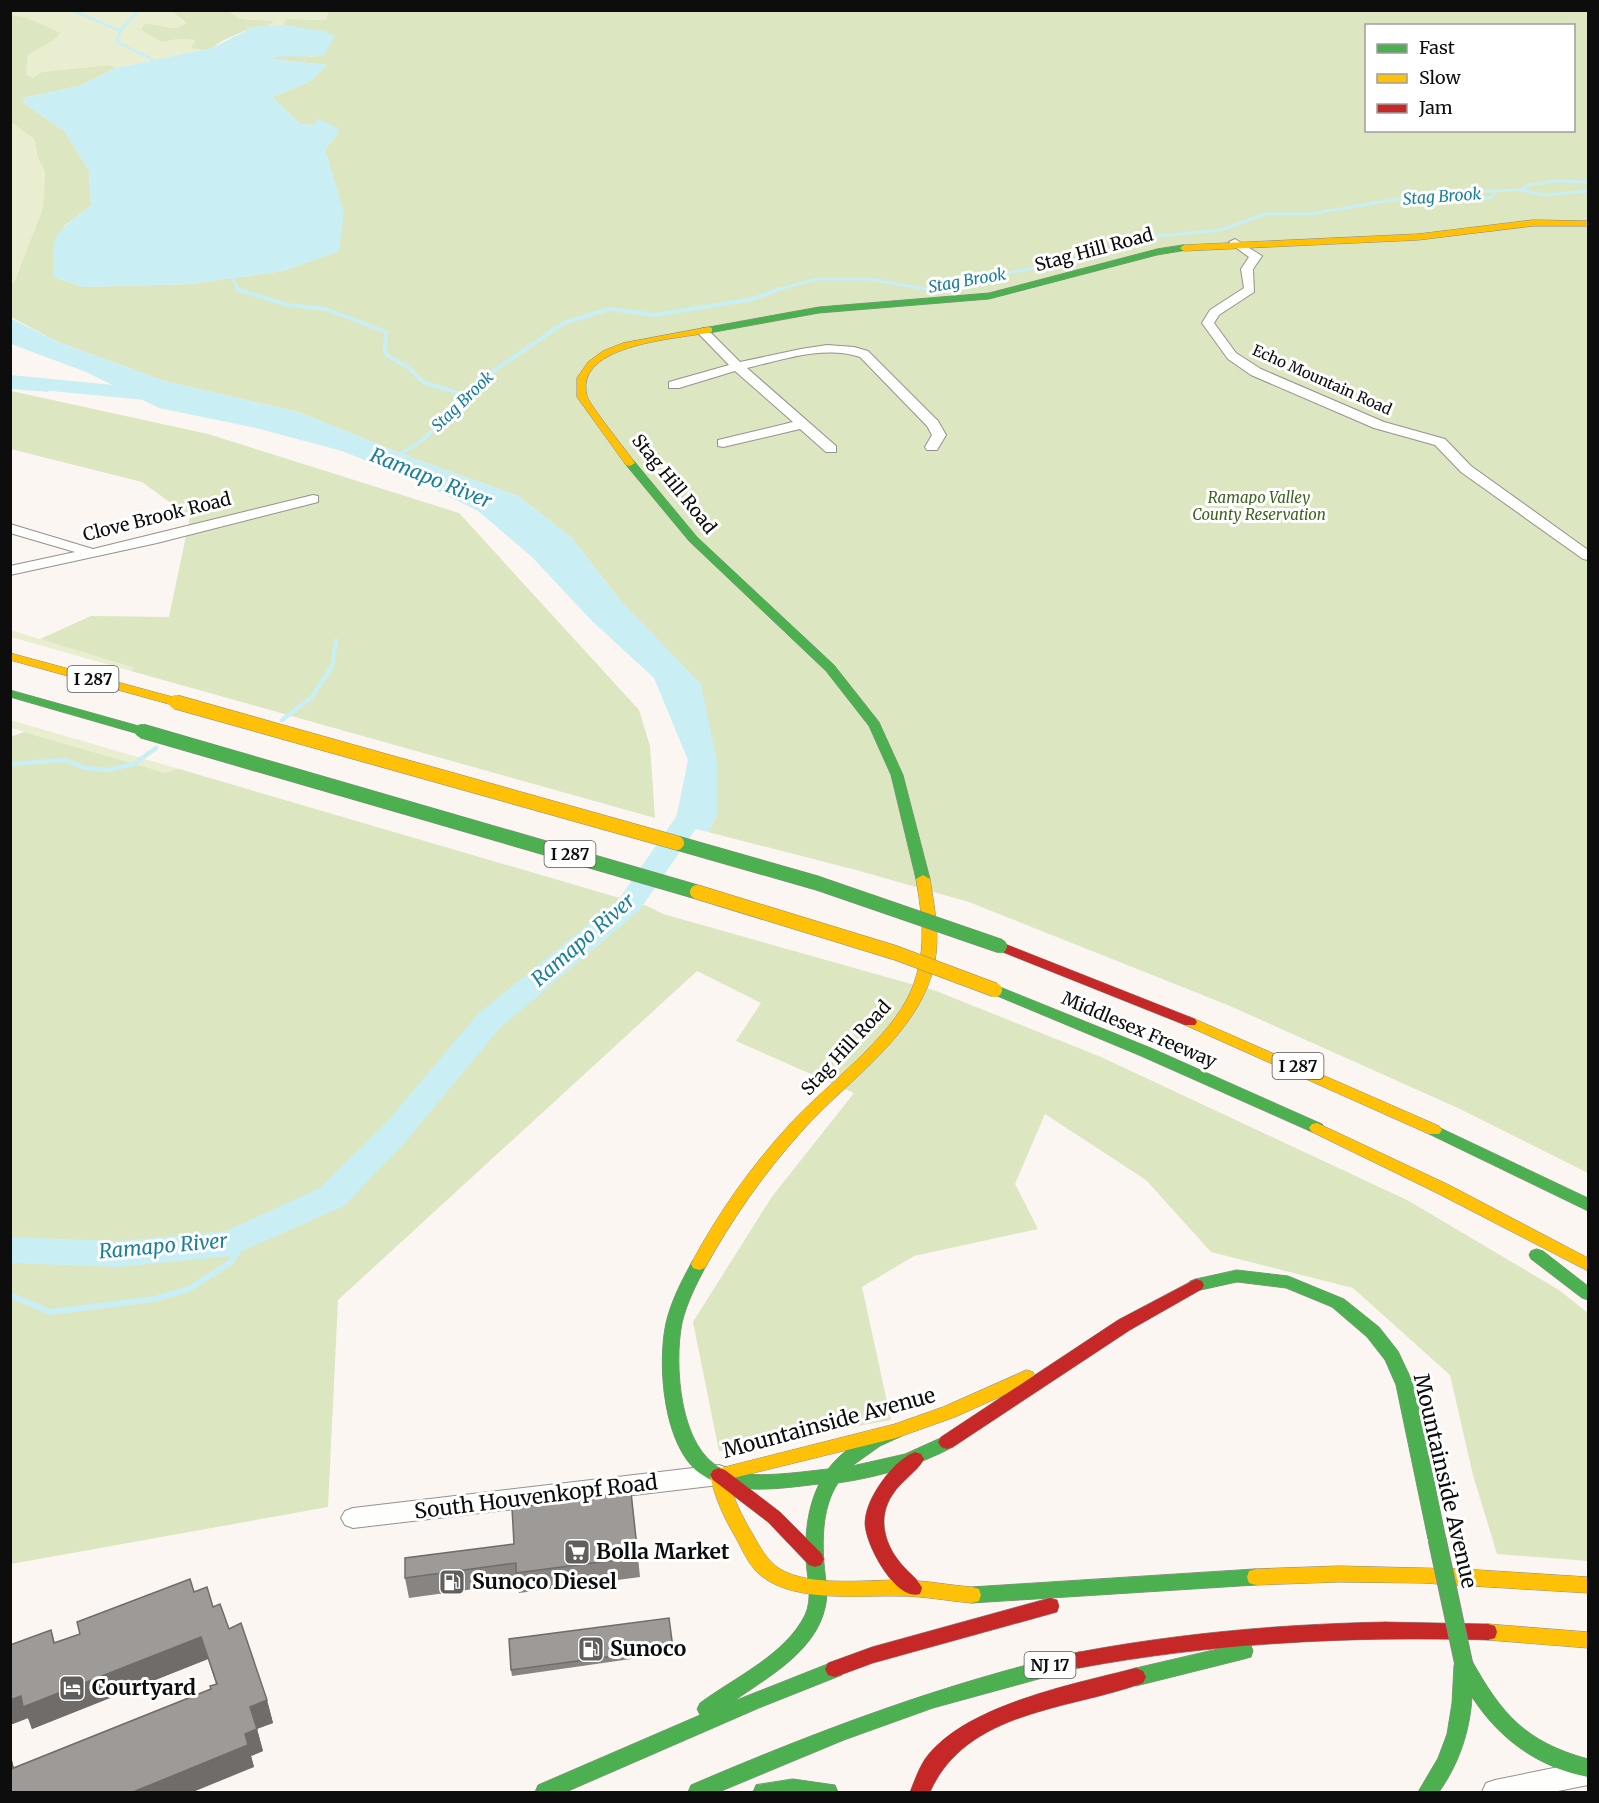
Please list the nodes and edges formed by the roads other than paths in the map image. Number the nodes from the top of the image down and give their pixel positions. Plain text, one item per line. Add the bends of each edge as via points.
1 (1588, 224) edge
2 (1235, 242) junction
3 (703, 332) junction
4 (738, 367) junction
5 (674, 385) dead end
6 (802, 424) junction
7 (723, 443) dead end
8 (932, 447) dead end
9 (831, 449) dead end
10 (313, 499) dead end
11 (10, 528) edge
12 (92, 553) junction
13 (1588, 556) edge
14 (10, 571) edge
15 (10, 656) edge
16 (10, 693) edge
17 (1269, 1106) junction
18 (1588, 1205) edge
19 (1588, 1265) edge
20 (1588, 1294) edge
21 (1068, 1359) junction
22 (896, 1431) junction
23 (915, 1458) junction
24 (719, 1475) junction
25 (829, 1479) junction
26 (353, 1518) dead end
27 (815, 1559) junction
28 (1179, 1584) junction
29 (1588, 1585) edge
30 (820, 1586) junction
31 (913, 1588) junction
32 (1333, 1629) junction
33 (1404, 1630) junction
34 (1588, 1640) edge
35 (1531, 1650) dead end
36 (1464, 1665) junction
37 (673, 1737) junction
38 (1588, 1768) edge
39 (1588, 1773) edge
40 (545, 1792) edge
41 (698, 1792) edge
42 (763, 1792) edge
43 (828, 1792) edge
44 (920, 1792) edge
45 (1428, 1792) edge
46 (1495, 1792) edge

1 - 2 main road, Stag Hill Road via 1533,223 1408,238
2 - 3 main road, Stag Hill Road via 1157,252 988,296 819,310
2 - 13 street, Echo Mountain Road via 1256,256 1247,269 1250,289 1214,313 1208,323 1232,356 1256,372 1379,425 1440,442 1466,469
3 - 4 street
3 - 24 main road, Stag Hill Road via 612,349 584,369 580,390 647,486 694,540 838,677 870,717 890,753 932,930 924,978 901,1020 815,1106 766,1162 734,1205 677,1312 669,1352 684,1439 697,1461
4 - 5 street
4 - 6 street
4 - 8 street via 832,348 857,350 936,427 939,435
6 - 7 street
6 - 9 street
10 - 12 street, Clove Brook Road
11 - 12 street
12 - 14 street, Clove Brook Road
15 - 18 main road, I 287, bridge via 817,883 1000,946 1300,1067
16 - 17 main road, Middlesex Freeway / I 287, bridge via 779,915 896,953 1124,1042
17 - 19 main road, I 287 via 1429,1181
17 - 20 main road via 1493,1227
21 - 22 main road, Mountainside Avenue
21 - 23 main road, Mountainside Avenue via 1013,1400
21 - 36 main road, Mountainside Avenue, bridge via 1153,1306 1194,1285 1230,1276 1272,1278 1349,1307 1376,1333 1405,1385
22 - 24 main road, Mountainside Avenue
22 - 25 main road via 858,1448
23 - 25 main road, Mountainside Avenue
23 - 31 main road via 886,1482 872,1515 874,1540 881,1557 894,1575
24 - 25 main road, Mountainside Avenue via 763,1480
24 - 26 street, South Houvenkopf Road
24 - 27 main road, Stag Hill Road via 774,1517
24 - 30 main road via 723,1500 762,1566 789,1582
25 - 27 main road via 821,1495
27 - 30 main road
28 - 29 main road via 1319,1573 1389,1573
28 - 31 main road via 981,1595 941,1594
28 - 37 main road via 1049,1606 932,1636 813,1677
30 - 31 main road
30 - 37 main road via 818,1606 798,1640
32 - 33 main road, NJ 17
32 - 41 main road, NJ 17 via 1155,1645 1012,1675 897,1709
32 - 44 main road via 1097,1687 987,1723 945,1748 931,1763
33 - 34 main road, NJ 17
33 - 35 main road
36 - 38 main road, Mountainside Avenue via 1487,1708 1513,1735 1559,1761
36 - 45 main road, Mountainside Avenue via 1463,1716 1458,1739 1440,1778
37 - 40 main road
39 - 46 street
42 - 43 main road via 793,1788

